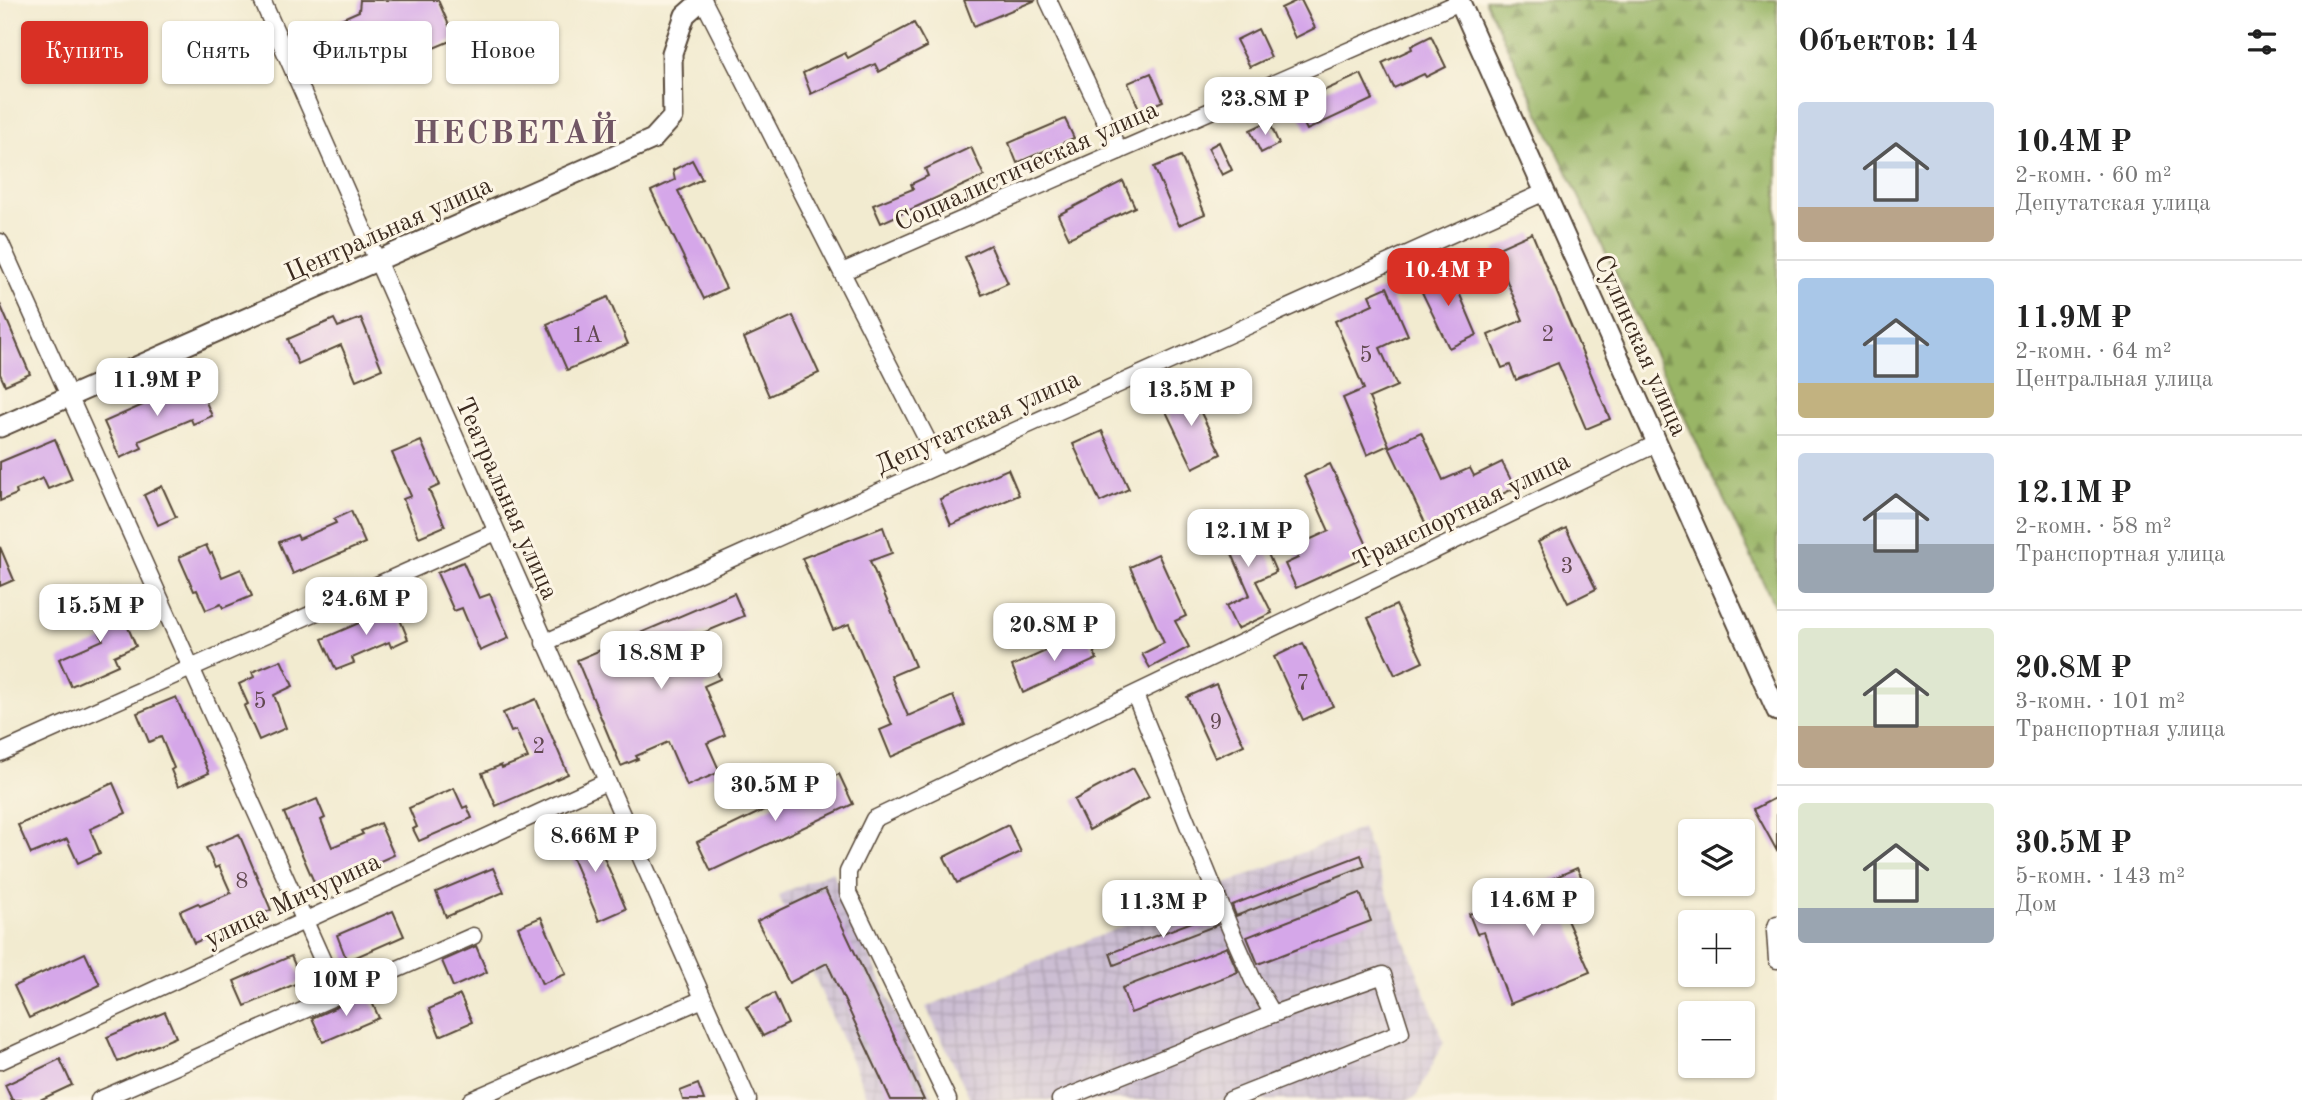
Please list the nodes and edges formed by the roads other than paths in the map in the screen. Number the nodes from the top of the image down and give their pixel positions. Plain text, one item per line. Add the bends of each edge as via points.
1 (262, 0) edge
2 (703, 0) edge
3 (1048, 0) edge
4 (1460, 1) edge
5 (1119, 151) junction
6 (1545, 192) junction
7 (0, 242) edge
8 (377, 261) junction
9 (842, 272) junction
10 (69, 397) junction
11 (0, 427) edge
12 (1658, 443) junction
13 (940, 465) junction
14 (496, 532) junction
15 (544, 643) junction
16 (191, 668) junction
17 (1135, 695) junction
18 (1777, 711) edge
19 (0, 753) edge
20 (606, 782) junction
21 (304, 919) junction
22 (1777, 923) edge
23 (472, 936) dead end
24 (1777, 960) edge
25 (338, 995) junction
26 (703, 999) junction
27 (1273, 1014) junction
28 (0, 1061) edge
29 (99, 1100) edge
30 (471, 1100) edge
31 (748, 1100) edge
32 (948, 1100) edge
33 (1060, 1100) edge
34 (1230, 1100) edge

1 - 8 street, Театральная улица
2 - 8 main road, Центральная улица via 685,15 672,53 673,117 653,139
2 - 9 street
3 - 5 street
4 - 5 street, Социалистическая улица
4 - 6 main road, Сулинская улица
5 - 9 street, Социалистическая улица
6 - 12 main road, Сулинская улица
6 - 13 street, Депутатская улица
7 - 10 street
8 - 10 main road, Центральная улица
8 - 14 street, Театральная улица
9 - 13 street
10 - 11 main road, Центральная улица
10 - 16 street
12 - 17 street, Транспортная улица
12 - 18 main road, Сулинская улица
13 - 15 street, Депутатская улица
14 - 15 street, Театральная улица
14 - 16 street
15 - 20 street, Театральная улица
16 - 19 street
16 - 21 street
17 - 27 street via 1234,938
17 - 32 street, Транспортная улица via 874,819 848,872 848,893
20 - 21 street, улица Мичурина
20 - 26 street, Театральная улица
21 - 25 street
21 - 28 street, улица Мичурина
22 - 24 street
23 - 25 street
25 - 29 street
26 - 30 street
26 - 31 street, Театральная улица
27 - 33 street
27 - 34 street via 1383,975 1401,1032

